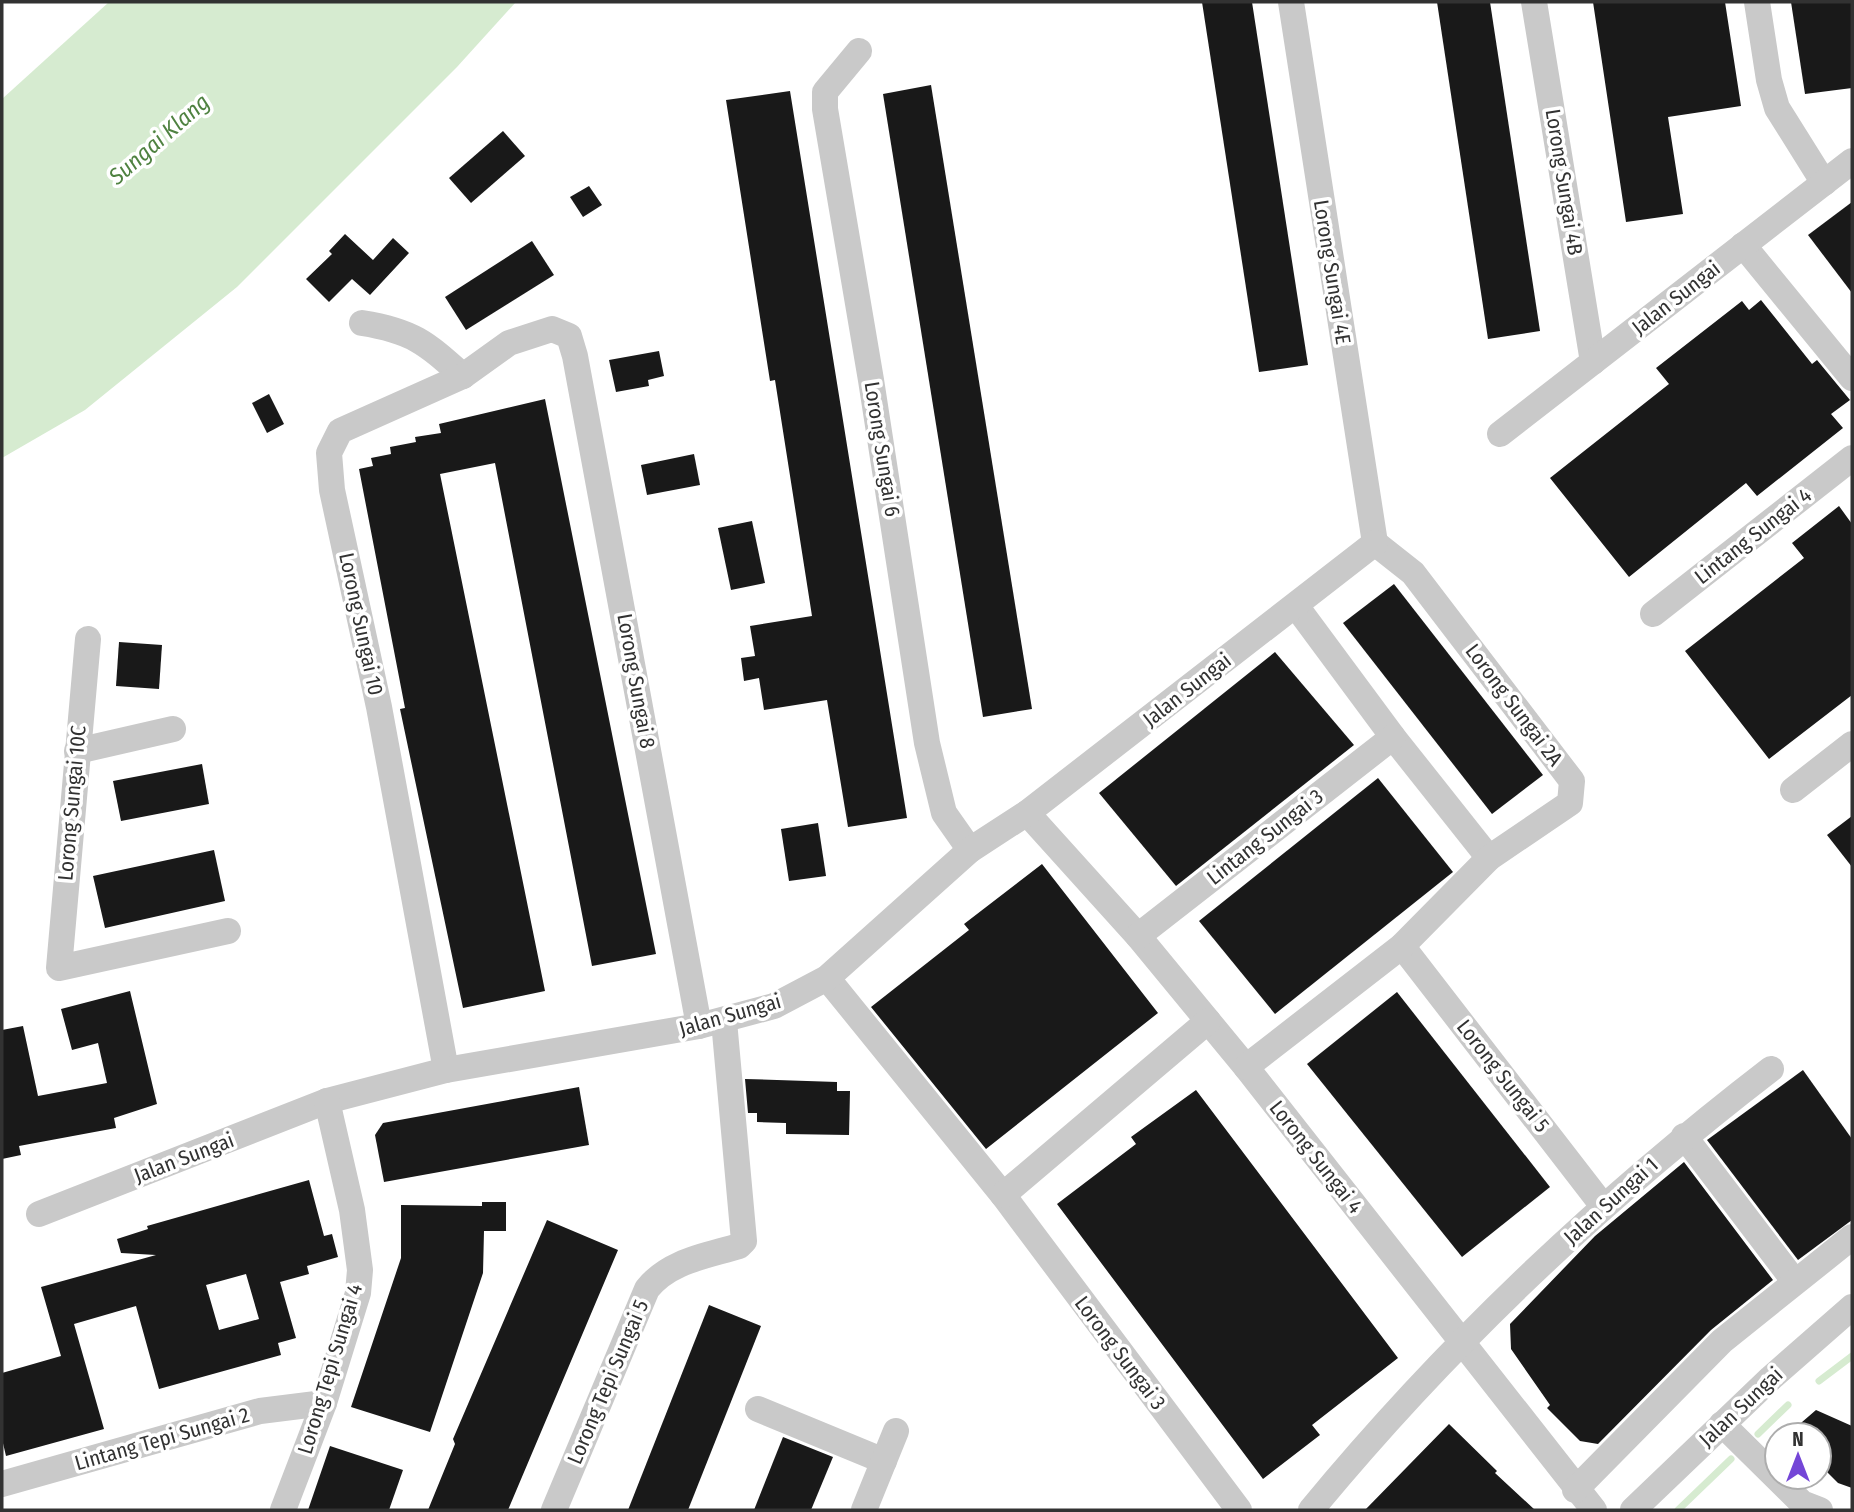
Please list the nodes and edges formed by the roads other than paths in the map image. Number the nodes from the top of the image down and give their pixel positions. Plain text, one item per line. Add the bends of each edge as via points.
1 (1290, 2) edge
2 (1534, 2) edge
3 (1757, 2) edge
4 (859, 51) dead end
5 (1852, 161) edge
6 (1824, 183) junction
7 (1744, 245) junction
8 (362, 323) dead end
9 (569, 336) joint
10 (1593, 362) junction
11 (463, 376) junction
12 (1852, 378) edge
13 (1500, 434) dead end
14 (1852, 458) edge
15 (1375, 543) junction
16 (1296, 606) junction
17 (1653, 614) dead end
18 (88, 639) dead end
19 (173, 729) dead end
20 (1392, 737) junction
21 (1852, 744) edge
22 (77, 751) junction
23 (1793, 790) dead end
24 (1027, 813) junction
25 (970, 850) junction
26 (1489, 858) junction
27 (228, 931) dead end
28 (1138, 936) junction
29 (1402, 946) junction
30 (827, 978) junction
31 (1208, 1021) junction
32 (712, 1024) junction
33 (1246, 1067) junction
34 (1771, 1069) dead end
35 (446, 1070) junction
36 (327, 1101) junction
37 (1684, 1136) junction
38 (1003, 1195) junction
39 (1603, 1206) junction
40 (40, 1214) dead end
41 (1852, 1237) edge
42 (1795, 1282) junction
43 (1852, 1307) edge
44 (1459, 1342) junction
45 (324, 1403) junction
46 (758, 1409) dead end
47 (1722, 1424) junction
48 (896, 1431) dead end
49 (884, 1461) junction
50 (2, 1484) edge
51 (1575, 1490) junction
52 (283, 1510) edge
53 (554, 1510) edge
54 (864, 1510) edge
55 (1239, 1510) edge
56 (1311, 1510) edge
57 (1594, 1510) edge
58 (1633, 1510) edge
59 (1820, 1510) edge

1 - 15 street, Lorong Sungai 4E
2 - 10 street, Lorong Sungai 4B
3 - 6 street via 1777,108
4 - 25 street, Lorong Sungai 6 via 825,92 825,109 927,743 944,813
5 - 6 street, Jalan Sungai
6 - 7 street, Jalan Sungai
7 - 10 street, Jalan Sungai
7 - 12 street
8 - 11 street via 422,340
9 - 11 street, Lorong Sungai 10 via 552,329 528,335
9 - 32 street, Lorong Sungai 8
10 - 13 street, Jalan Sungai
11 - 35 street, Lorong Sungai 10 via 341,431 329,453 332,490 379,707
14 - 17 street, Lintang Sungai 4
15 - 16 street, Jalan Sungai
15 - 26 street, Lorong Sungai 2A via 1413,573 1572,781 1570,803
16 - 20 street
16 - 24 street, Jalan Sungai
18 - 22 street, Lorong Sungai 10C
19 - 22 street
20 - 26 street
20 - 28 street, Lintang Sungai 3
21 - 23 street
22 - 27 street, Lorong Sungai 10C via 59,968
24 - 25 street, Jalan Sungai
24 - 28 street, Lorong Sungai 4
25 - 30 street, Jalan Sungai
26 - 29 street, Lorong Sungai 2A
28 - 31 street, Lorong Sungai 4
29 - 33 street, Lorong Sungai 2A
29 - 39 street, Lorong Sungai 5
30 - 32 street, Jalan Sungai via 774,1006
30 - 38 street, Lorong Sungai 3
31 - 33 street, Lorong Sungai 4
31 - 38 street
32 - 35 street, Jalan Sungai
32 - 53 street, Lorong Tepi Sungai 5 via 744,1241 670,1268 647,1289
33 - 44 street, Lorong Sungai 4
34 - 37 street, Jalan Sungai 1
35 - 36 street, Jalan Sungai
36 - 40 street, Jalan Sungai
36 - 45 street, Lorong Tepi Sungai 4 via 352,1210 360,1270 358,1293
37 - 39 street, Jalan Sungai 1
37 - 42 street
38 - 55 street, Lorong Sungai 3
39 - 44 street, Jalan Sungai 1
41 - 42 street
42 - 51 street via 1722,1341
43 - 47 street, Jalan Sungai
44 - 51 street, Lorong Sungai 4
44 - 56 street
45 - 50 street, Lintang Tepi Sungai 2 via 260,1411
45 - 52 street, Lorong Tepi Sungai 4
46 - 49 street
47 - 58 street, Jalan Sungai
47 - 59 street via 1802,1503
48 - 49 street
49 - 54 street
51 - 57 street, Lorong Sungai 4

